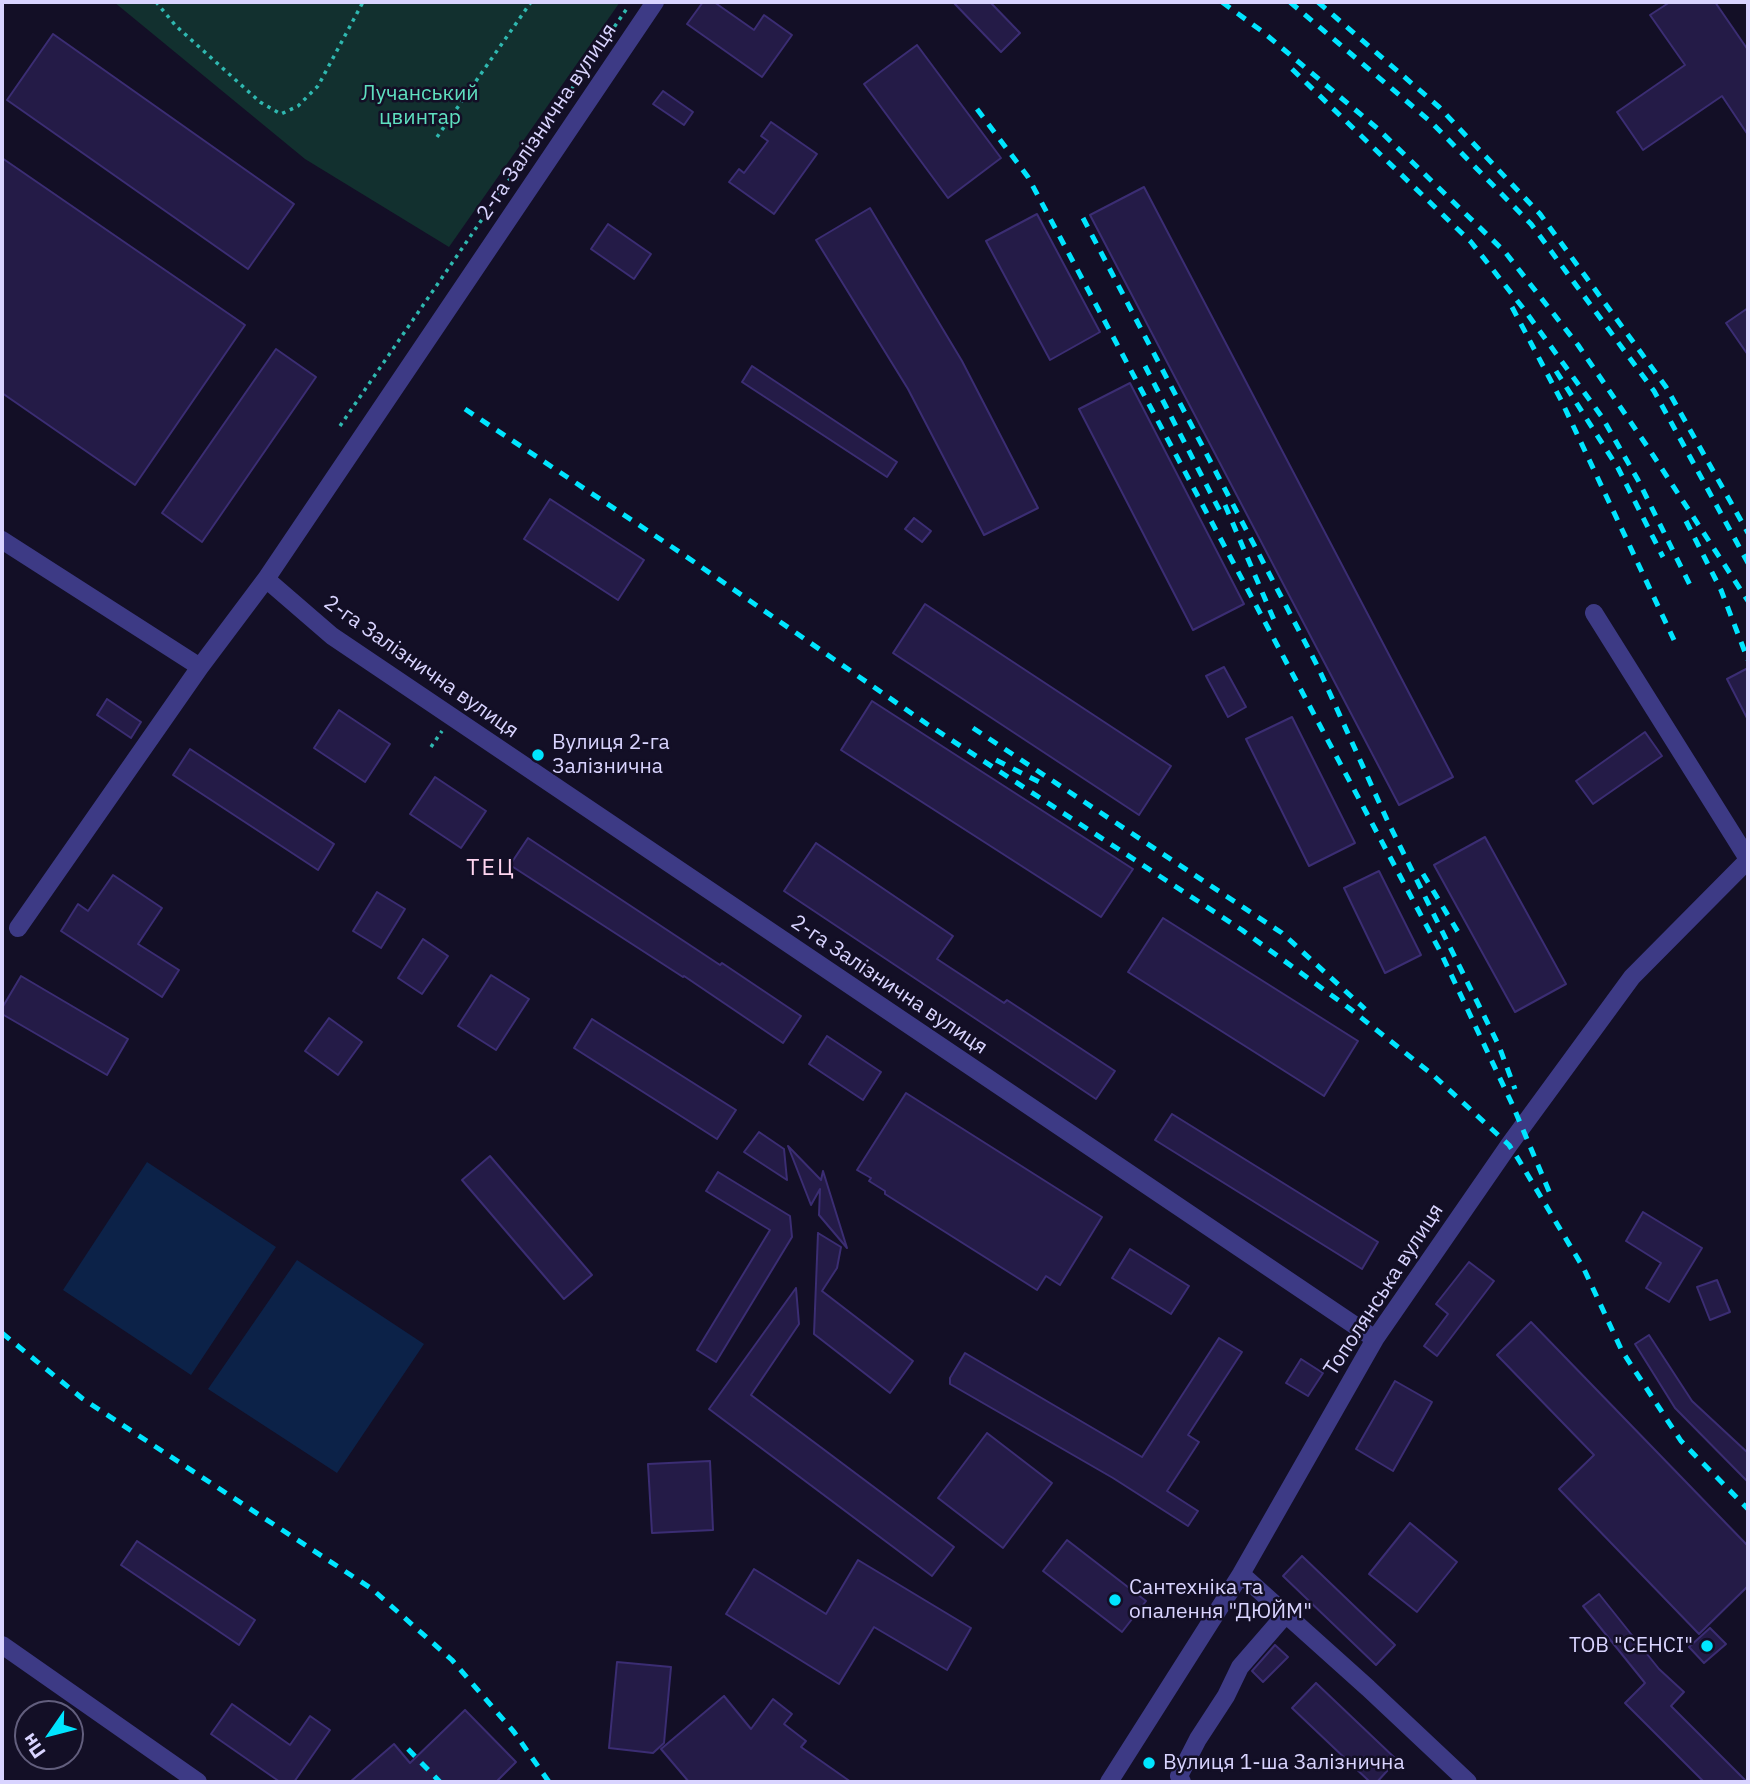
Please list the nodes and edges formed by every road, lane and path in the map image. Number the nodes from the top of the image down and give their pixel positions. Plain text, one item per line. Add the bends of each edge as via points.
1 (156, 2) edge
2 (363, 2) edge
3 (531, 2) edge
4 (632, 2) edge
5 (655, 2) edge
6 (437, 137) dead end
7 (340, 426) dead end
8 (2, 540) edge
9 (266, 579) junction
10 (1594, 613) dead end
11 (200, 667) junction
12 (1748, 860) edge
13 (18, 928) dead end
14 (1375, 1339) junction
15 (1241, 1574) junction
16 (1286, 1614) junction
17 (2, 1645) edge
18 (198, 1782) edge
19 (1109, 1782) edge
20 (1182, 1782) edge
21 (1468, 1782) edge

1 - 2 path via 260,103 281,114 298,107 318,86
3 - 6 path
4 - 7 path
5 - 9 street, 2-га Залізнична вулиця
8 - 11 street
9 - 11 street
9 - 14 street, 2-га Залізнична вулиця via 332,636
10 - 12 street
11 - 13 street
12 - 14 street, Тополянська вулиця via 1632,977 1508,1145
14 - 15 street, Тополянська вулиця
15 - 16 street
15 - 19 street, Тополянська вулиця
16 - 20 street via 1240,1667 1179,1776
16 - 21 street
17 - 18 street

